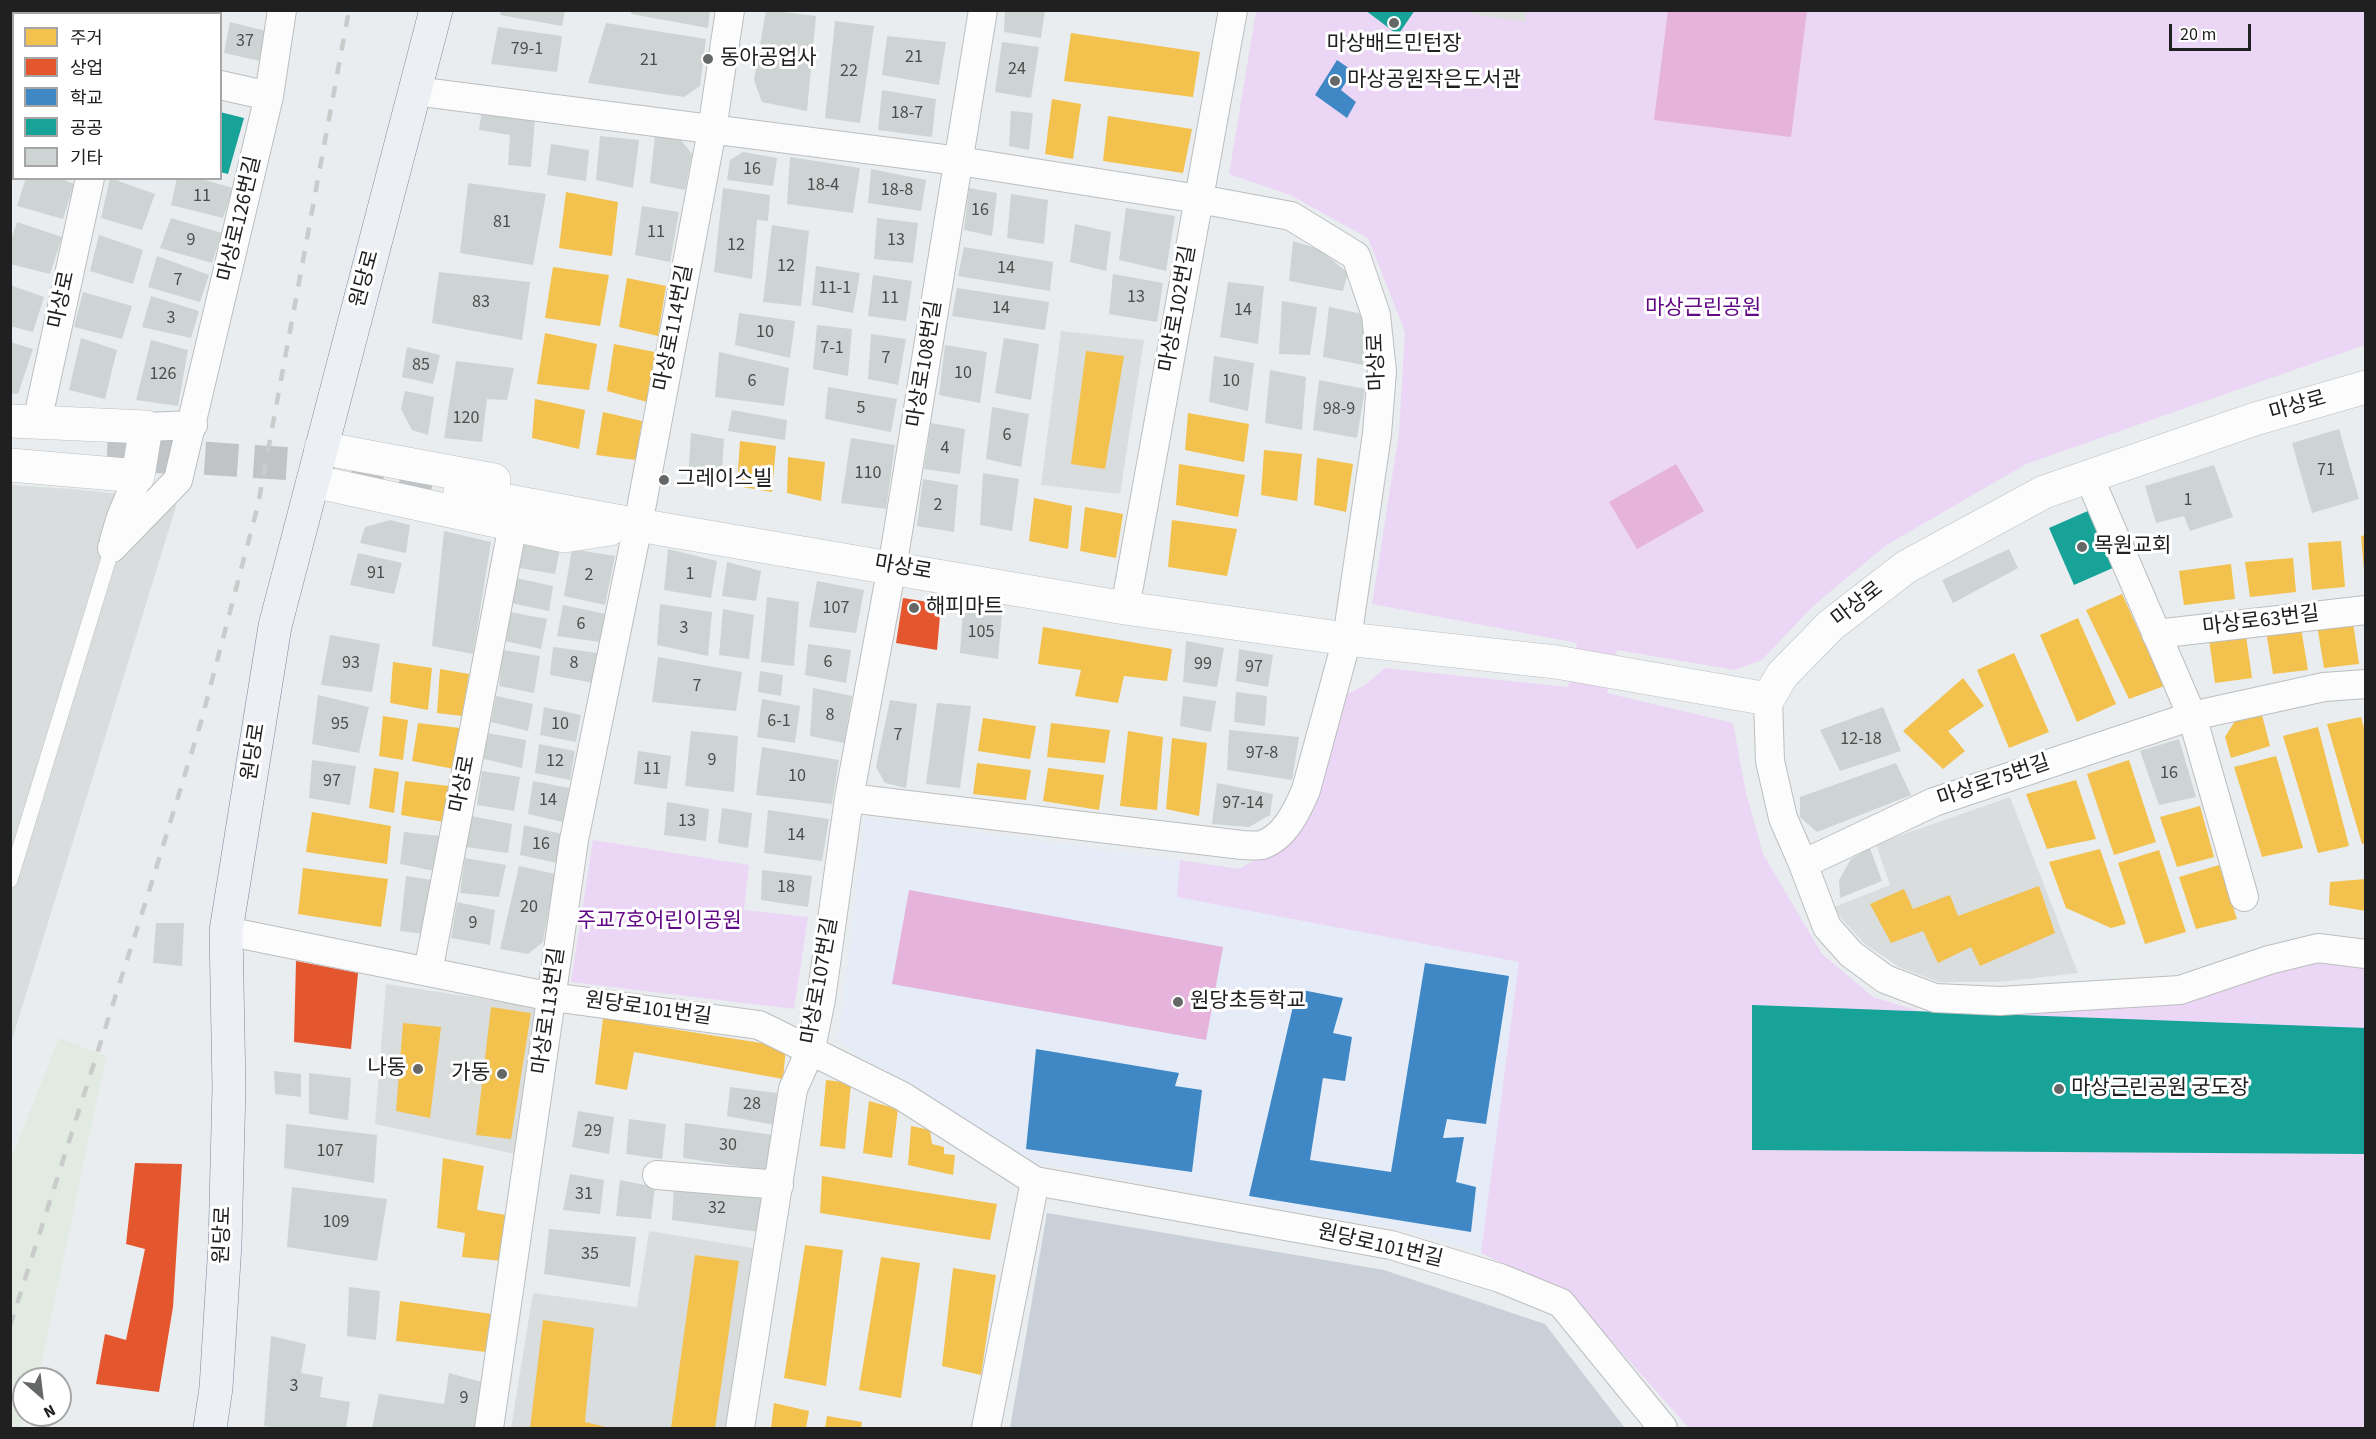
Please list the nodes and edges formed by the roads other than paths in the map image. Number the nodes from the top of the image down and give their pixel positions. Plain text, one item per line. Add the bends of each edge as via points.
1 (282, 10) edge
2 (436, 10) edge
3 (730, 10) edge
4 (984, 10) edge
5 (1233, 10) edge
6 (222, 85) edge
7 (415, 91) junction
8 (269, 96) junction
9 (712, 130) junction
10 (959, 161) junction
11 (89, 180) edge
12 (1199, 199) junction
13 (2366, 387) edge
14 (24, 422) edge
15 (193, 425) junction
16 (146, 427) junction
17 (10, 447) edge
18 (321, 448) junction
19 (107, 455) tunnel mouth
20 (10, 465) edge
21 (138, 476) junction
22 (2089, 477) junction
23 (313, 481) junction
24 (460, 492) tunnel mouth
25 (513, 524) junction
26 (638, 525) junction
27 (112, 548) junction
28 (891, 567) junction
29 (1125, 608) junction
30 (2366, 610) edge
31 (2156, 634) junction
32 (1347, 639) junction
33 (2366, 684) edge
34 (1768, 699) junction
35 (2192, 716) junction
36 (849, 798) junction
37 (1803, 864) junction
38 (10, 880) edge
39 (2244, 897) dead end
40 (226, 931) junction
41 (2366, 954) edge
42 (428, 972) junction
43 (552, 997) junction
44 (811, 1049) junction
45 (657, 1175) dead end
46 (1035, 1181) junction
47 (779, 1185) junction
48 (210, 1428) edge
49 (489, 1428) edge
50 (740, 1428) edge
51 (986, 1428) edge
52 (1663, 1428) edge

1 - 8 street, 마상로126번길
2 - 7 main road, 원당로
3 - 9 street, 마상로114번길
4 - 10 street, 마상로108번길
5 - 12 street, 마상로102번길
6 - 8 street
7 - 9 street
7 - 18 main road, 원당로
8 - 15 street, 마상로126번길
9 - 10 street
9 - 26 street, 마상로114번길
10 - 12 street
10 - 28 street, 마상로108번길
11 - 14 street, 마상로
12 - 29 street, 마상로102번길
12 - 32 street, 마상로 via 1291,216 1356,256 1376,315 1382,371 1377,434
13 - 22 street, 마상로 via 2255,419
14 - 16 street
15 - 16 street
15 - 27 street, 마상로126번길 via 178,480
16 - 21 street
17 - 19 street
18 - 23 main road, 원당로
18 - 26 street via 572,495
20 - 21 street
21 - 27 street
22 - 31 street
22 - 34 street, 마상로 via 2044,492 1906,567 1831,625 1782,675
23 - 25 street
23 - 40 main road, 원당로 via 275,626
24 - 26 street, 마상로
25 - 26 street via 564,536
25 - 42 street, 마상로
26 - 28 street, 마상로
26 - 43 street, 마상로113번길 via 574,840
27 - 38 lane
28 - 29 street, 마상로
28 - 36 street, 마상로107번길
29 - 32 street, 마상로
30 - 31 street, 마상로63번길
31 - 35 street
32 - 34 street, 마상로 via 1556,662
32 - 36 street, 마상로 via 1306,790 1287,825 1261,845
33 - 35 street via 2324,687
34 - 37 street via 1770,761 1783,818
35 - 37 street, 마상로75번길 via 1934,802
35 - 39 street
36 - 44 street, 마상로107번길
37 - 41 street via 1827,927 1851,954 1885,979 1935,998 2000,1001 2180,990 2318,948
40 - 42 street, 원당로101번길
40 - 48 main road, 원당로 via 229,1087 225,1244
42 - 43 street, 원당로101번길
43 - 44 street, 원당로101번길 via 759,1025
43 - 49 street, 마상로113번길
44 - 46 street, 원당로101번길 via 902,1096
44 - 47 street, 마상로107번길 via 794,1089
45 - 47 street
46 - 51 street
46 - 52 street, 원당로101번길 via 1391,1245 1500,1278 1560,1303
47 - 50 street, 마상로107번길

